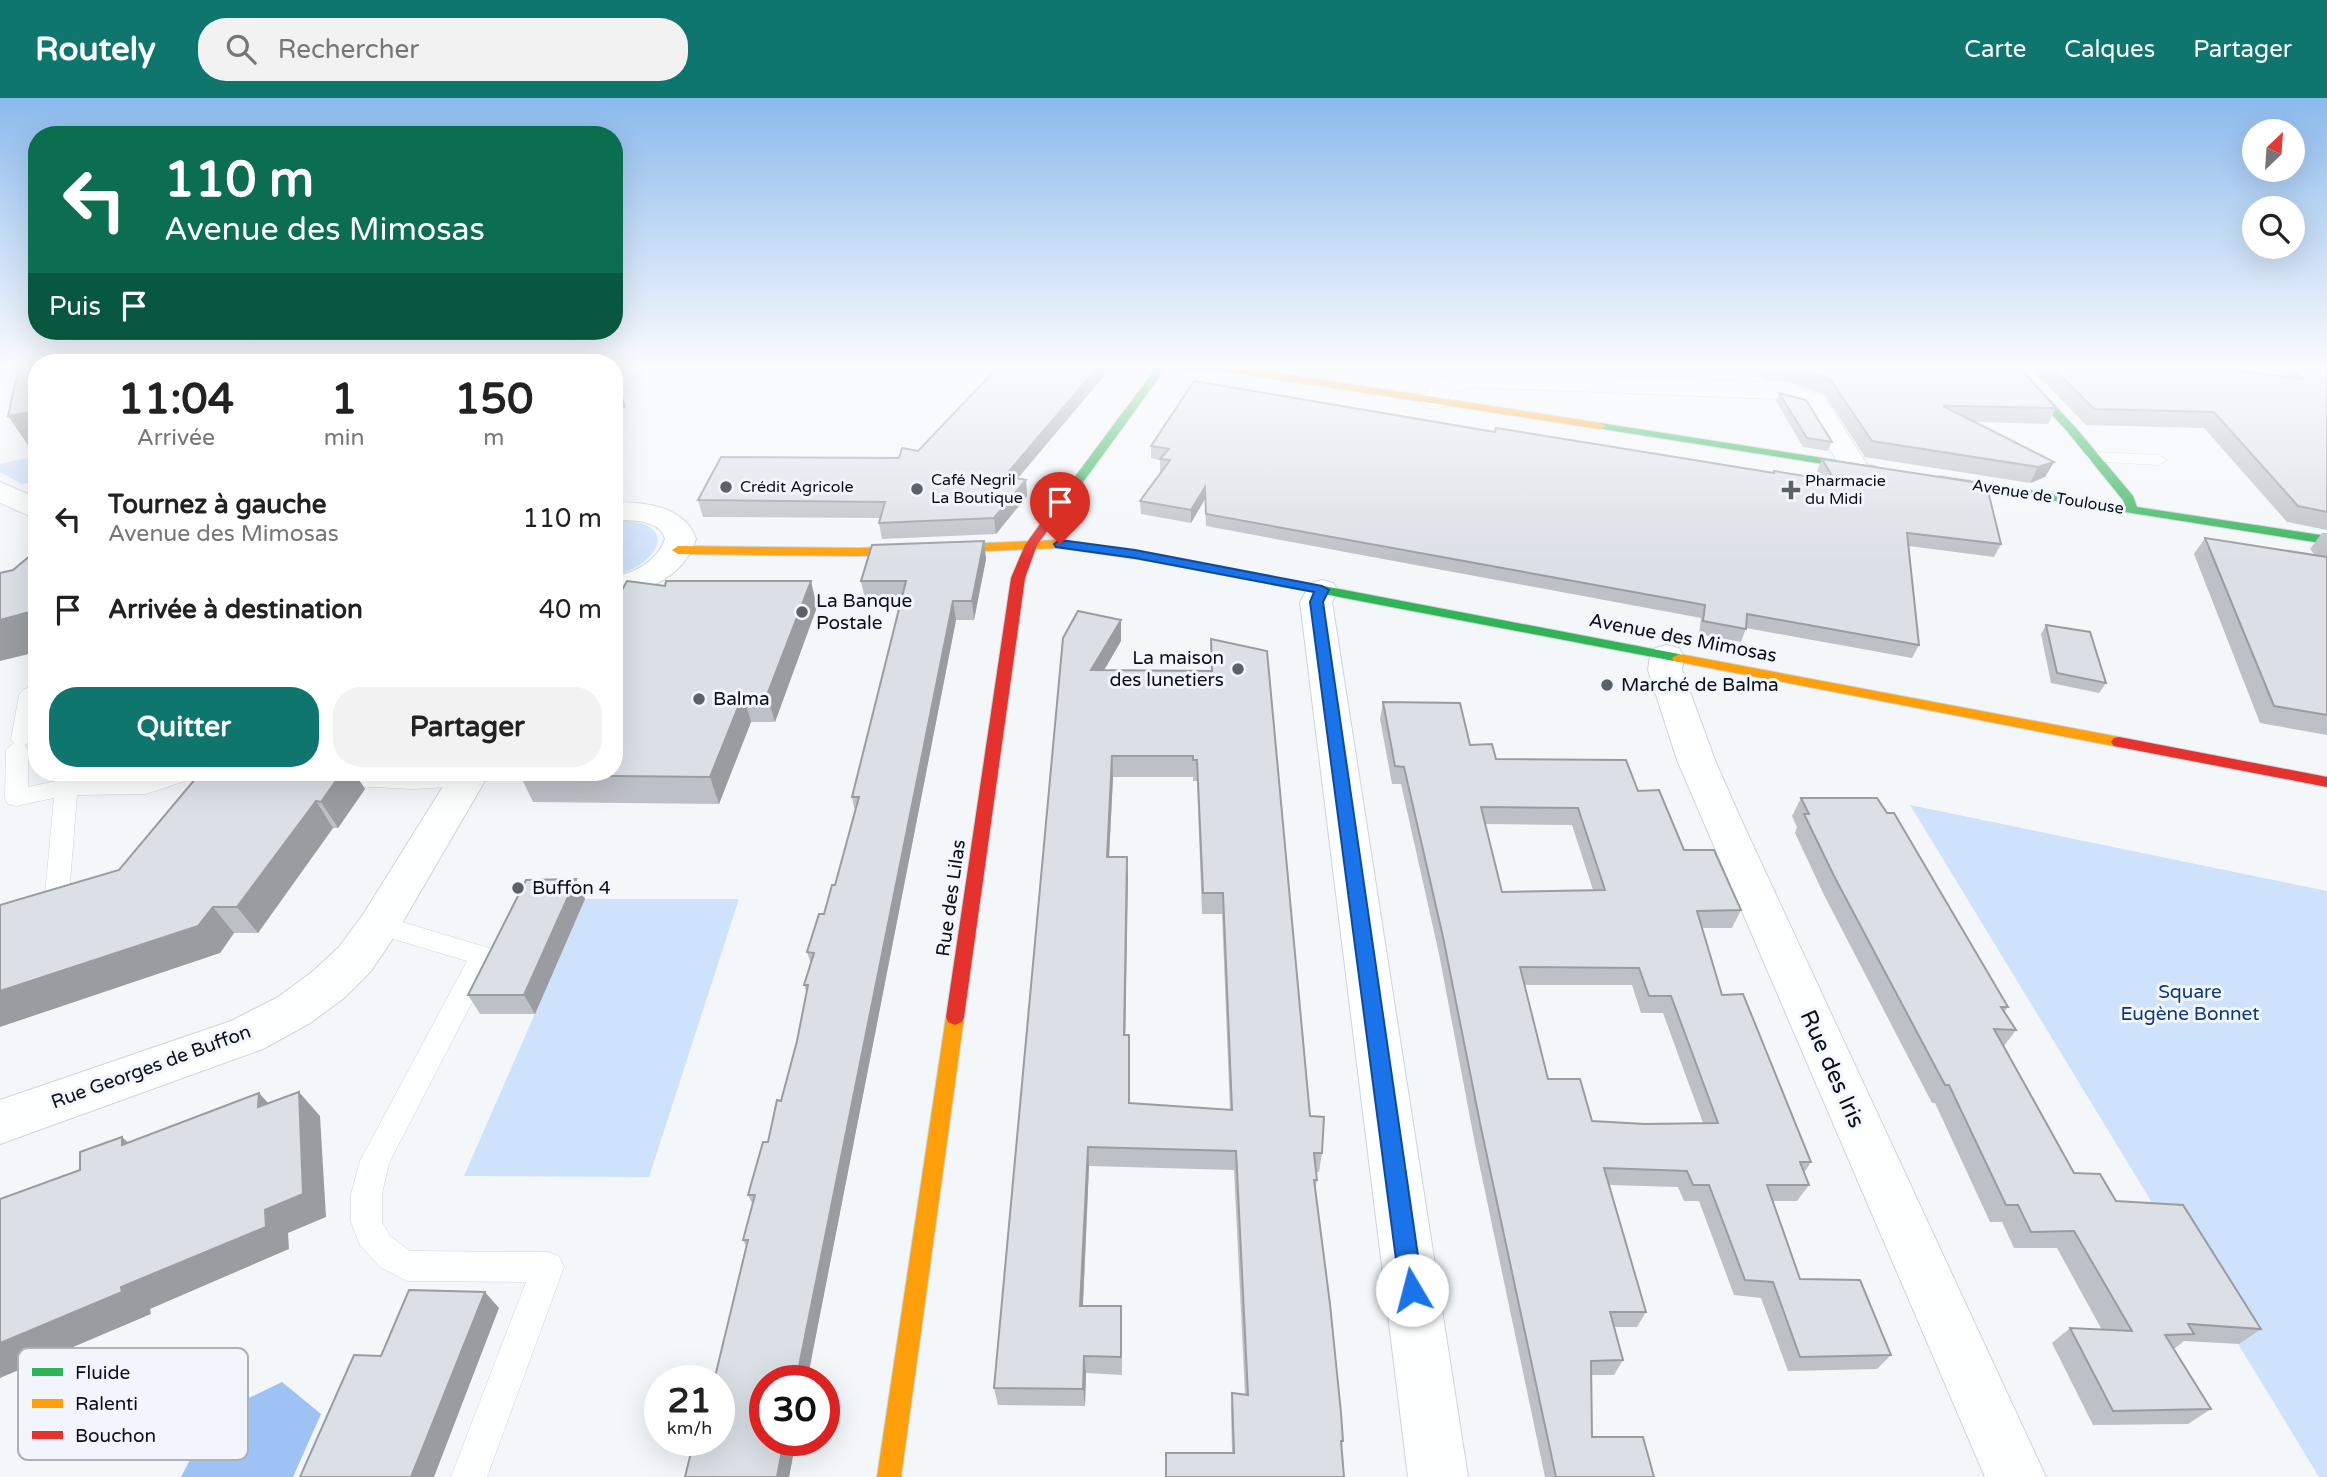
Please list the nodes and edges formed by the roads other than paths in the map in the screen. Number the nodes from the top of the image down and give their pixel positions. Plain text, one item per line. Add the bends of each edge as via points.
1 (1114, 432) edge
2 (1637, 432) edge
3 (1833, 432) edge
4 (2072, 432) edge
5 (2094, 457) junction
6 (2159, 460) dead end
7 (1854, 466) junction
8 (1894, 473) edge
9 (1920, 477) edge
10 (0, 491) edge
11 (28, 505) edge
12 (2132, 510) junction
13 (623, 511) edge
14 (2327, 540) edge
15 (1031, 545) junction
16 (678, 550) junction
17 (623, 585) edge
18 (1322, 590) junction
19 (1667, 656) junction
20 (28, 705) edge
21 (161, 781) edge
22 (465, 781) edge
23 (2327, 782) edge
24 (66, 787) junction
25 (57, 895) edge
26 (379, 925) junction
27 (0, 1122) edge
28 (469, 1477) edge
29 (889, 1477) edge
30 (1438, 1477) edge
31 (2016, 1477) edge

1 - 15 street, Rue des Lilas
2 - 7 street
3 - 7 street
4 - 5 street
5 - 6 lane
5 - 12 street via 2129,499
7 - 8 street
9 - 12 street, Avenue de Toulouse
10 - 11 street
12 - 14 street, Avenue de Toulouse
13 - 16 street via 665,517 681,538
15 - 16 street, Avenue des Mimosas via 859,552
15 - 18 street, Avenue des Mimosas via 1135,554
15 - 29 street, Rue des Lilas via 1018,578
16 - 17 street via 663,566
18 - 19 street, Avenue des Mimosas
18 - 30 street via 1316,602 1336,759
19 - 23 street, Avenue des Mimosas
19 - 31 street, Rue des Iris via 1665,670 1718,814
20 - 24 lane via 16,798
21 - 24 lane via 146,786
22 - 26 street, Rue Georges de Buffon
24 - 25 lane
26 - 27 street, Rue Georges de Buffon via 355,959 328,985 247,1035
26 - 28 lane via 483,956 374,1161 365,1191 372,1242 387,1257 407,1266 548,1267

